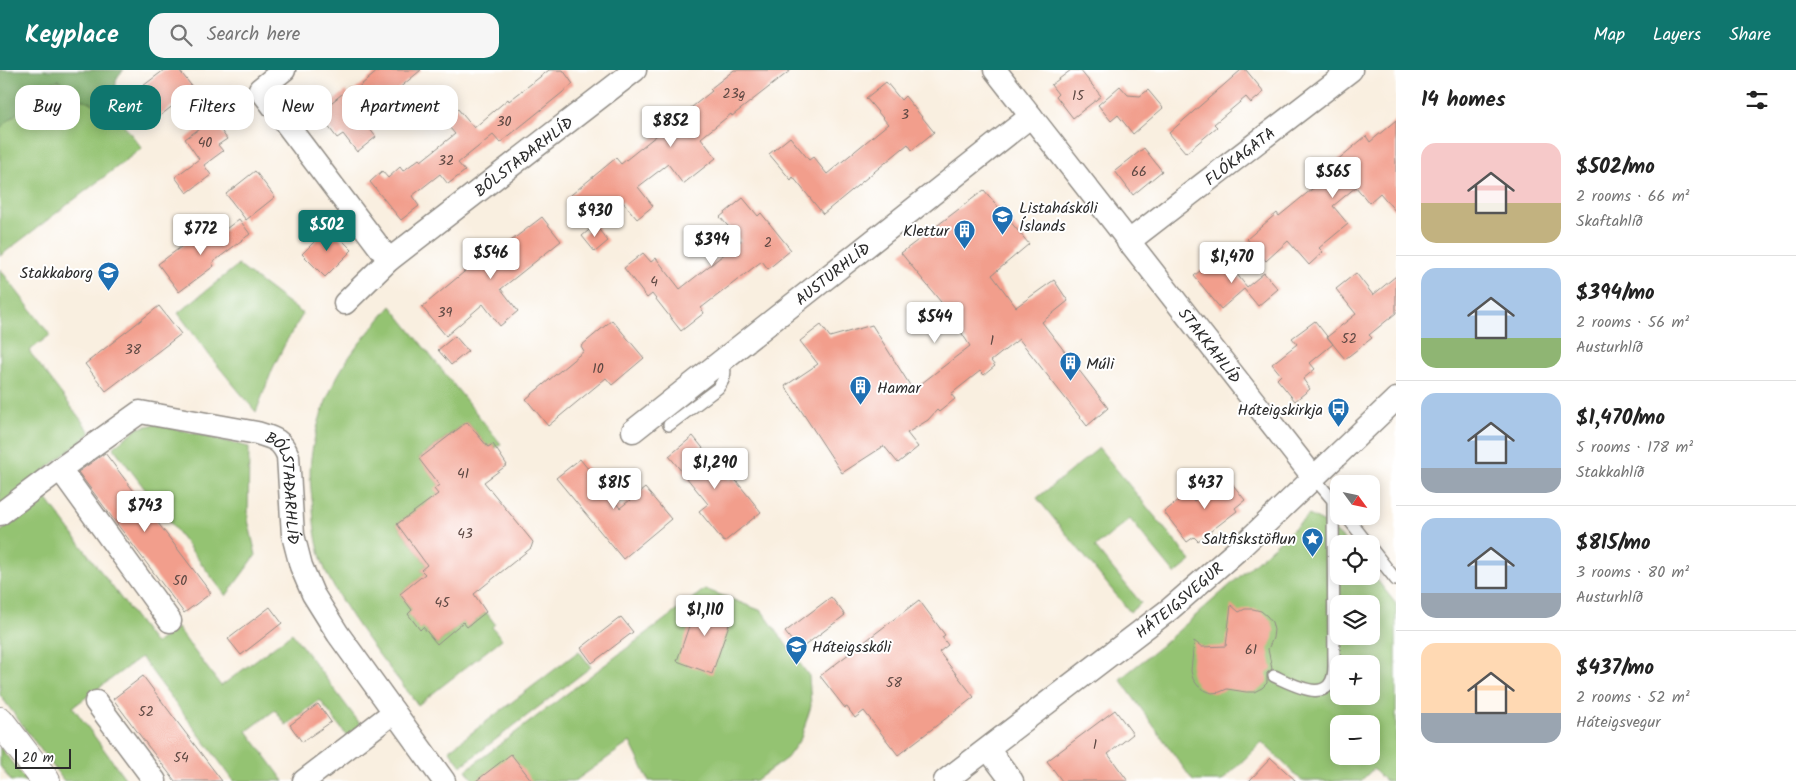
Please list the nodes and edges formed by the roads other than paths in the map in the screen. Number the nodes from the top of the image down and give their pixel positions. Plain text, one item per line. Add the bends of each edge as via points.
1 (284, 70) edge
2 (635, 70) edge
3 (1351, 70) edge
4 (999, 72) edge
5 (1030, 116) junction
6 (1128, 242) junction
7 (388, 260) junction
8 (344, 303) dead end
9 (723, 359) junction
10 (1396, 399) edge
11 (668, 425) dead end
12 (633, 431) dead end
13 (60, 469) junction
14 (1314, 478) junction
15 (1330, 497) edge
16 (0, 514) edge
17 (1336, 525) edge
18 (1353, 525) edge
19 (1361, 535) edge
20 (1380, 560) edge
21 (1396, 580) edge
22 (170, 621) dead end
23 (1274, 676) dead end
24 (96, 702) dead end
25 (394, 712) junction
26 (0, 721) edge
27 (988, 749) junction
28 (46, 781) edge
29 (155, 781) edge
30 (304, 781) edge
31 (444, 781) edge
32 (945, 781) edge
33 (1012, 781) edge

1 - 7 street via 260,89
2 - 7 street, BÓLSTAÐARHLÍÐ
3 - 6 street, FLÓKAGATA
4 - 5 street, STAKKAHLÍÐ
5 - 6 street, STAKKAHLÍÐ
5 - 9 street, AUSTURHLÍÐ
6 - 14 street, STAKKAHLÍÐ
7 - 8 street, BÓLSTAÐARHLÍÐ
9 - 11 lane via 725,377 718,388
9 - 12 street, AUSTURHLÍÐ
10 - 14 street, HÁTEIGSVEGUR
13 - 16 street, BÓLSTAÐARHLÍÐ
13 - 22 street
13 - 25 street, BÓLSTAÐARHLÍÐ via 140,412 257,433 283,444 288,456 293,535 301,566 313,594 338,634
14 - 15 lane
14 - 27 street, HÁTEIGSVEGUR via 1170,609
17 - 23 lane via 1332,678 1325,687 1312,692
18 - 19 lane
20 - 21 lane
24 - 29 street
25 - 30 street
25 - 31 street, BÓLSTAÐARHLÍÐ
26 - 28 main road
27 - 32 street, HÁTEIGSVEGUR
27 - 33 street

